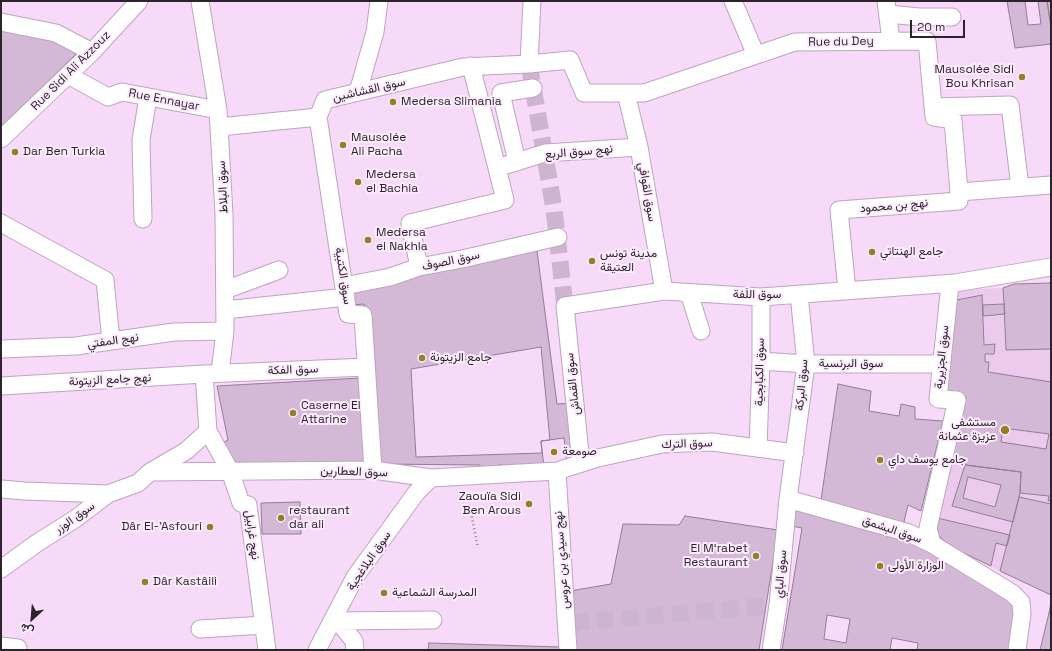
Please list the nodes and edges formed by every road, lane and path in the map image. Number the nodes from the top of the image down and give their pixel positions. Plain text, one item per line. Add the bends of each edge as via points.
1 (139, 1) edge
2 (200, 1) edge
3 (379, 1) edge
4 (532, 1) edge
5 (733, 1) edge
6 (887, 7) edge
7 (952, 17) dead end
8 (1, 22) edge
9 (891, 41) junction
10 (92, 52) junction
11 (756, 55) junction
12 (529, 64) junction
13 (471, 66) junction
14 (68, 75) junction
15 (533, 88) dead end
16 (358, 92) junction
17 (626, 93) junction
18 (148, 96) junction
19 (933, 107) junction
20 (218, 110) junction
21 (318, 117) junction
22 (219, 127) junction
23 (1, 139) edge
24 (638, 147) junction
25 (517, 162) junction
26 (497, 168) junction
27 (1051, 185) edge
28 (1020, 187) junction
29 (959, 192) junction
30 (143, 219) dead end
31 (1, 223) edge
32 (558, 237) dead end
33 (419, 267) junction
34 (1051, 267) edge
35 (280, 270) dead end
36 (950, 284) junction
37 (225, 290) junction
38 (345, 291) junction
39 (664, 291) junction
40 (847, 291) junction
41 (689, 293) junction
42 (799, 294) junction
43 (761, 297) junction
44 (565, 306) joint
45 (225, 310) junction
46 (225, 331) junction
47 (700, 331) dead end
48 (112, 341) junction
49 (1, 349) edge
50 (761, 361) junction
51 (806, 364) junction
52 (942, 364) junction
53 (366, 367) junction
54 (212, 374) junction
55 (1, 386) edge
56 (954, 412) joint
57 (208, 431) junction
58 (758, 448) junction
59 (795, 453) junction
60 (581, 463) junction
61 (373, 470) junction
62 (557, 471) junction
63 (150, 472) junction
64 (230, 472) junction
65 (463, 476) junction
66 (431, 478) junction
67 (1, 489) edge
68 (108, 494) junction
69 (788, 499) junction
70 (932, 544) junction
71 (478, 548) dead end
72 (1, 569) edge
73 (433, 620) dead end
74 (335, 621) junction
75 (264, 625) junction
76 (200, 629) dead end
77 (1, 646) edge
78 (18, 648) dead end
79 (267, 650) edge
80 (317, 650) edge
81 (355, 650) edge
82 (568, 650) edge
83 (771, 650) edge
84 (1017, 650) edge

1 - 10 street, Rue Sidi Ali Azzouz
2 - 20 street, سوق البلاط
3 - 16 street via 375,32
4 - 12 street
5 - 11 street
6 - 7 street via 918,16
6 - 9 street
8 - 10 street via 56,33
9 - 11 street, Rue du Dey via 795,42
9 - 19 street, Rue du Dey via 927,41
10 - 14 street, Rue Sidi Ali Azzouz
11 - 17 street, Rue du Dey via 644,93
12 - 13 street, سوق القشاشين
12 - 17 street, سوق القشاشين via 570,60 584,93
13 - 16 street, سوق القشاشين
13 - 26 street
14 - 18 street, Rue Ennayar via 108,97 122,92
14 - 23 street, Rue Sidi Ali Azzouz
15 - 25 street via 501,93
16 - 21 street, سوق القشاشين via 325,100
17 - 24 street, سوق القوافي
18 - 20 street, Rue Ennayar
18 - 30 street via 141,140
19 - 28 street via 1010,105
19 - 29 street via 934,117 953,120
20 - 22 street, سوق البلاط
21 - 22 street
21 - 38 street, سوق الكتبية
22 - 37 street, سوق البلاط
24 - 25 street, نهج سوق الربع via 544,153
24 - 39 street, سوق القوافي
25 - 26 street, نهج سوق الربع
26 - 33 street via 506,200 410,223
27 - 28 street
28 - 29 street
29 - 40 street, نهج بن محمود via 959,201 839,210
31 - 48 street via 105,280
32 - 33 street, سوق الصوف
33 - 38 street, سوق الصوف
34 - 36 street, سوق اللَفة
35 - 37 street
36 - 40 street, سوق اللَفة
36 - 52 street, سوق الجزيرية
37 - 45 street, سوق البلاط
38 - 45 street, سوق الصوف
38 - 53 street, سوق الكتبية via 348,314 363,315
39 - 41 street, سوق اللَفة
39 - 44 street, سوق اللَفة
40 - 42 street, سوق اللَفة
41 - 43 street, سوق اللَفة
41 - 47 street
42 - 43 street, سوق اللَفة
42 - 51 street, سوق البركة
43 - 50 street, سوق الكبابجية
44 - 60 street, سوق القماش
45 - 46 street, سوق البلاط
46 - 48 street, نهج المفتي via 174,332
46 - 54 street, سوق البلاط
48 - 49 street, نهج المفتي via 76,346
50 - 51 street, سوق البرنسية
50 - 58 street, سوق الكبابجية
51 - 52 street, سوق البرنسية
51 - 59 street, سوق البركة
52 - 56 street, سوق الجزيرية via 938,399 957,400
53 - 54 street, سوق الفكة
53 - 61 street, سوق الكتبية
54 - 55 street, نهج جامع الزيتونة
54 - 57 street, نهج غرابيل
56 - 70 street, سوق البشمق via 928,528
57 - 63 street via 186,451
57 - 64 street, نهج غرابيل
58 - 59 street, سوق الترك
58 - 60 street, سوق الترك via 712,442 662,444
59 - 69 street
60 - 62 street, سوق العطارين
61 - 64 street, سوق العطارين
61 - 66 street, سوق العطارين
62 - 65 street, سوق العطارين
62 - 82 street, نهج سيدي بن عروس via 569,623
63 - 64 street, سوق العطارين
63 - 68 street, سوق الوزر via 138,483
64 - 75 street, نهج غرابيل via 241,503 248,505
65 - 66 street, سوق العطارين
65 - 71 path
66 - 74 street, سوق البلاغجية via 416,493 356,577
67 - 68 street
68 - 72 street, سوق الوزر
69 - 70 street, سوق البشمق via 909,533
69 - 83 street, سوق الباي via 772,606
70 - 84 street via 1012,593 1021,602
73 - 74 street
74 - 80 street, سوق البلاغجية
74 - 81 street via 354,641
75 - 76 street
75 - 79 street, نهج غرابيل
77 - 78 street

